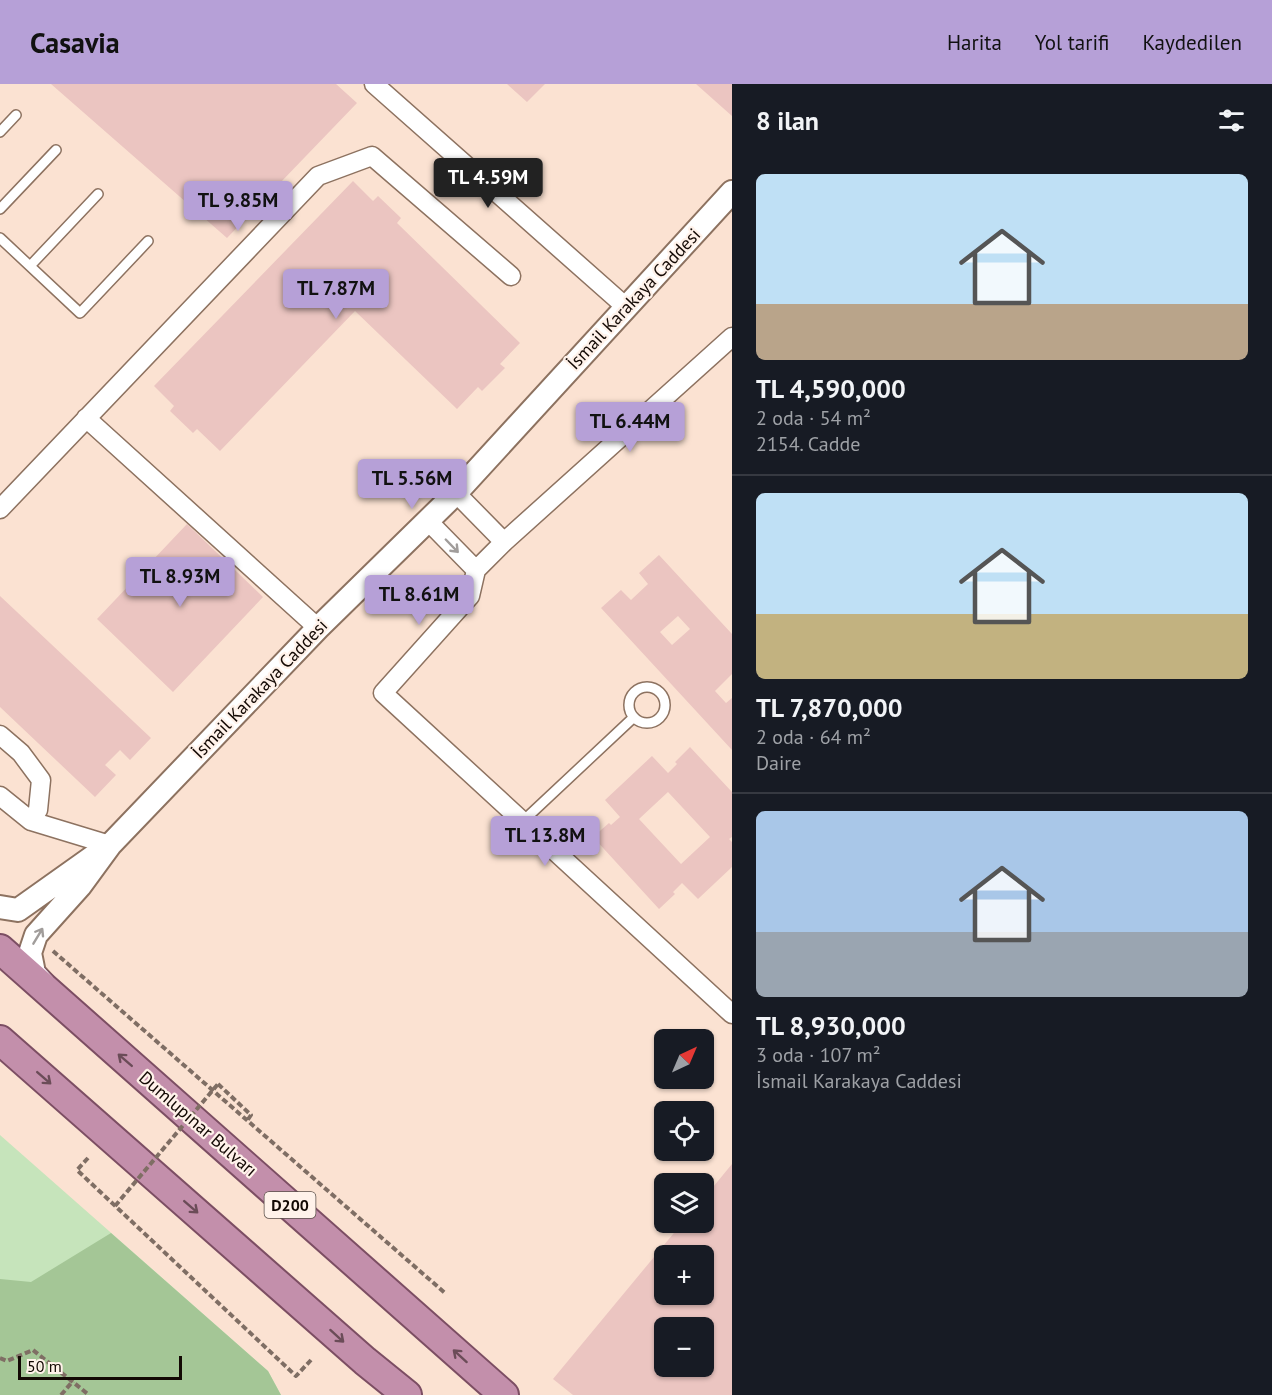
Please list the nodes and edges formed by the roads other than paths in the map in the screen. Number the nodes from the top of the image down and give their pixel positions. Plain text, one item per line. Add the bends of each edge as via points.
1 (374, 84) edge
2 (16, 115) dead end
3 (0, 132) edge
4 (56, 150) dead end
5 (732, 192) edge
6 (98, 194) dead end
7 (0, 209) edge
8 (0, 238) edge
9 (148, 241) dead end
10 (30, 266) junction
11 (511, 276) dead end
12 (626, 307) junction
13 (732, 337) edge
14 (86, 418) junction
15 (456, 494) junction
16 (0, 509) edge
17 (429, 522) junction
18 (504, 542) junction
19 (476, 570) junction
20 (318, 628) junction
21 (633, 717) dead end
22 (0, 735) edge
23 (0, 796) edge
24 (31, 821) junction
25 (522, 822) junction
26 (110, 845) junction
27 (0, 908) edge
28 (0, 949) edge
29 (732, 1014) edge
30 (75, 1017) junction
31 (0, 1040) edge
32 (408, 1395) edge
33 (504, 1395) edge

1 - 12 street
2 - 3 lane
4 - 7 lane
5 - 12 street, İsmail Karakaya Caddesi
6 - 10 lane
8 - 10 lane
9 - 10 lane via 80,313
11 - 14 street via 372,156 318,176
12 - 15 street, İsmail Karakaya Caddesi
13 - 18 street
14 - 16 street
14 - 20 street
15 - 17 street, İsmail Karakaya Caddesi
15 - 18 street
17 -> 19 street
17 - 20 street, İsmail Karakaya Caddesi
18 - 19 street
19 - 25 street via 470,596 383,693
20 - 26 street, İsmail Karakaya Caddesi
21 - 25 lane
22 - 24 street via 21,753 41,780 38,810
23 - 24 street
24 - 26 street
25 - 29 street
26 - 27 street, İsmail Karakaya Caddesi via 18,910
30 -> 26 street, İsmail Karakaya Caddesi via 34,973 30,953 36,935
28 - 30 highway, Dumlupınar Bulvarı / D200
33 -> 30 highway, Dumlupınar Bulvarı / D200
31 -> 32 highway

